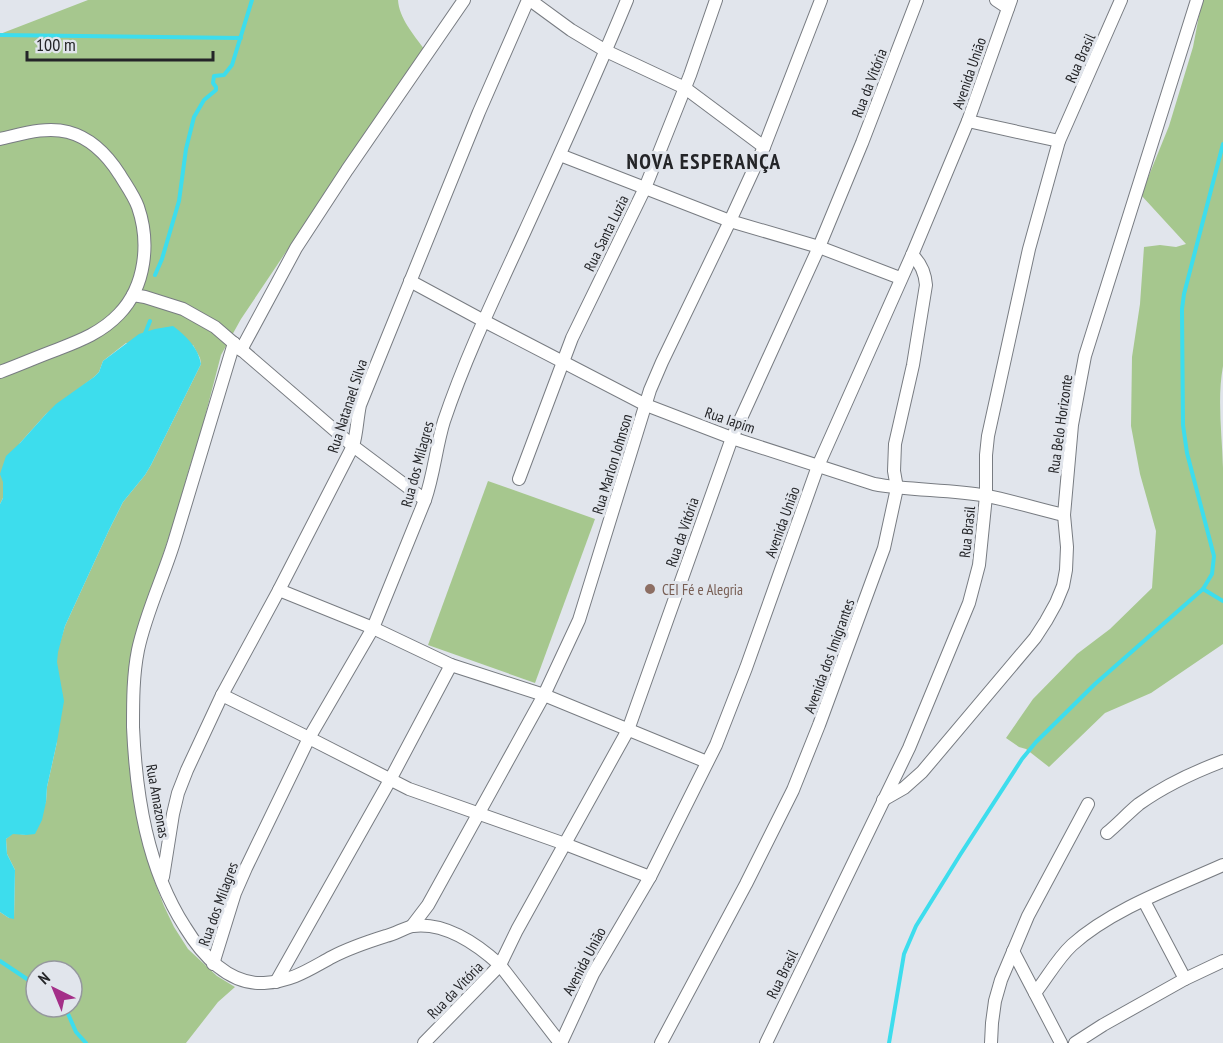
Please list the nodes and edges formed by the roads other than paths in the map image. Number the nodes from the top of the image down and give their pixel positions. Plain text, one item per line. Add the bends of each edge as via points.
1 (464, 0) edge
2 (529, 0) edge
3 (627, 0) edge
4 (716, 0) edge
5 (821, 0) edge
6 (917, 0) edge
7 (996, 0) edge
8 (1122, 0) edge
9 (1197, 0) edge
10 (1010, 4) edge
11 (606, 51) junction
12 (685, 88) junction
13 (968, 121) junction
14 (0, 139) edge
15 (1059, 141) junction
16 (764, 147) junction
17 (560, 155) junction
18 (645, 188) junction
19 (730, 221) junction
20 (819, 247) junction
21 (912, 255) junction
22 (900, 278) junction
23 (410, 281) junction
24 (133, 295) junction
25 (484, 321) junction
26 (237, 346) junction
27 (562, 362) junction
28 (0, 372) edge
29 (646, 405) junction
30 (732, 438) junction
31 (353, 446) junction
32 (818, 466) junction
33 (519, 479) dead end
34 (897, 488) junction
35 (986, 496) junction
36 (425, 500) junction
37 (1064, 515) junction
38 (279, 590) junction
39 (373, 628) junction
40 (451, 665) junction
41 (222, 695) junction
42 (544, 695) junction
43 (628, 730) junction
44 (309, 738) junction
45 (1223, 761) edge
46 (707, 762) junction
47 (390, 780) junction
48 (883, 800) junction
49 (1088, 804) dead end
50 (478, 813) junction
51 (1107, 833) dead end
52 (565, 844) junction
53 (1223, 865) edge
54 (650, 877) junction
55 (162, 881) junction
56 (1144, 901) junction
57 (412, 926) junction
58 (1013, 951) junction
59 (1223, 960) edge
60 (213, 964) junction
61 (500, 965) junction
62 (1185, 979) junction
63 (276, 982) junction
64 (1035, 993) junction
65 (424, 1043) edge
66 (560, 1043) edge
67 (661, 1043) edge
68 (766, 1043) edge
69 (991, 1043) edge
70 (1061, 1043) edge
71 (1075, 1043) edge

1 - 26 street via 347,170
2 - 11 street
2 - 23 street, Rua Natanael Silva
3 - 11 street, Rua dos Milagres
4 - 12 street, Rua Santa Luzia
5 - 16 street, Rua Marlon Johnson
6 - 20 street, Rua da Vitória
7 - 10 street
8 - 15 street, Rua Brasil
9 - 37 street, Rua Belo Horizonte via 1085,356 1072,425
10 - 13 street, Avenida União
11 - 12 street
11 - 17 street, Rua dos Milagres
12 - 16 street
12 - 18 street, Rua Santa Luzia
13 - 15 street
13 - 21 street, Avenida União
14 - 24 street via 50,129 68,132 100,150 114,166 137,205 143,226 142,269
15 - 35 street, Rua Brasil via 1029,249 988,436
16 - 19 street, Rua Marlon Johnson
17 - 18 street
17 - 25 street, Rua dos Milagres
18 - 19 street
18 - 27 street, Rua Santa Luzia
19 - 20 street
19 - 29 street, Rua Marlon Johnson via 662,362
20 - 22 street
20 - 30 street, Rua da Vitória
21 - 22 street, Avenida União
21 - 34 street, Avenida dos Imigrantes via 922,267 926,285 895,444
22 - 32 street, Avenida União
23 - 25 street, Rua Iapim
23 - 31 street, Rua Natanael Silva via 360,405
24 - 26 street via 183,309 215,327
24 - 28 street via 105,328
25 - 27 street, Rua Iapim
25 - 36 street, Rua dos Milagres via 445,421
26 - 31 street
26 - 55 street, Rua Amazonas via 144,627 133,680 135,767 141,811
27 - 29 street, Rua Iapim
27 - 33 street, Rua Santa Luzia
29 - 30 street, Rua Iapim
29 - 42 street, Rua Marlon Johnson via 579,620
30 - 32 street, Rua Iapim
30 - 43 street, Rua da Vitória
31 - 36 street
31 - 38 street, Rua Natanael Silva
32 - 34 street, Rua Iapim
32 - 46 street, Avenida União via 746,668
34 - 35 street, Rua Iapim
34 - 67 street, Avenida dos Imigrantes via 884,548 805,764
35 - 37 street, Rua Iapim
35 - 48 street, Rua Brasil via 979,565 969,603 909,748
36 - 39 street, Rua dos Milagres
37 - 48 street, Rua Belo Horizonte via 1066,570 1063,586 1046,621 922,772
38 - 39 street
38 - 41 street, Rua Natanael Silva
39 - 40 street
39 - 44 street, Rua dos Milagres
40 - 42 street
40 - 47 street
41 - 44 street
41 - 55 street, Rua Natanael Silva via 178,793
42 - 43 street
42 - 50 street, Rua Marlon Johnson
43 - 46 street
43 - 52 street, Rua da Vitória
44 - 47 street
44 - 60 street, Rua dos Milagres via 235,893
45 - 51 street via 1158,792
46 - 54 street, Avenida União
47 - 50 street
47 - 63 street
48 - 68 street, Rua Brasil
49 - 58 street
50 - 52 street
50 - 57 street, Rua Marlon Johnson via 428,905
52 - 54 street
52 - 61 street, Rua da Vitória
53 - 56 street
54 - 66 street, Avenida União via 593,974
55 - 60 street, Rua Amazonas via 186,930
56 - 62 street
56 - 64 street via 1109,918 1070,946
57 - 61 street, Rua Amazonas via 433,927 458,936
57 - 63 street, Rua Amazonas via 350,948 295,977
58 - 64 street
58 - 69 street via 995,1001
59 - 62 street
60 - 63 street, Rua Amazonas via 244,980
61 - 65 street, Rua da Vitória
61 - 66 street, Rua Amazonas
62 - 71 street
64 - 70 street

